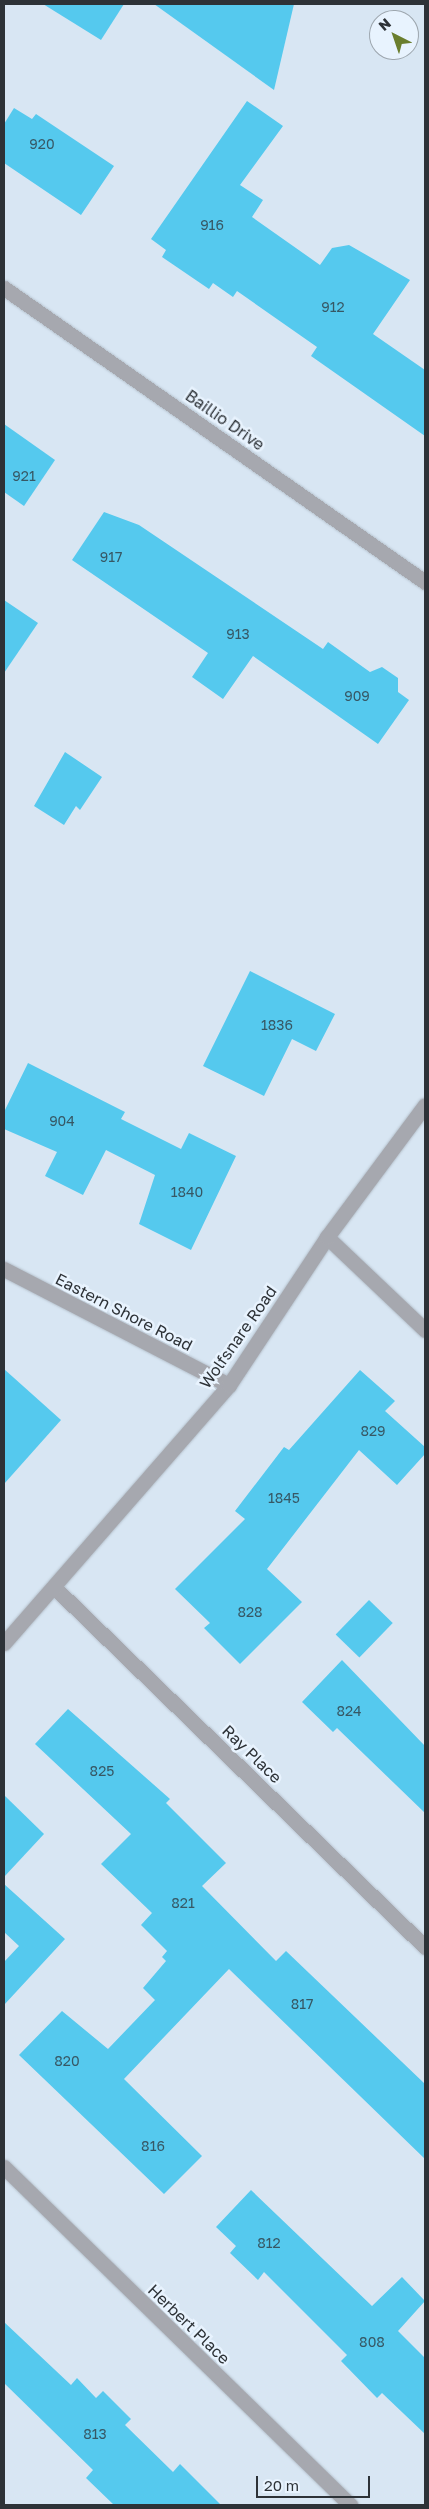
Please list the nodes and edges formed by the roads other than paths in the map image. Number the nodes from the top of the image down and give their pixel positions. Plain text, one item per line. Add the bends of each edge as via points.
1 (4, 288) edge
2 (425, 582) edge
3 (425, 1105) edge
4 (327, 1237) junction
5 (4, 1269) edge
6 (425, 1330) edge
7 (229, 1385) junction
8 (54, 1587) junction
9 (4, 1643) edge
10 (425, 1947) edge
11 (4, 2167) edge
12 (350, 2505) edge

1 - 2 street, Baillio Drive
3 - 4 street, Wolfsnare Road
4 - 6 street
4 - 7 street, Wolfsnare Road
5 - 7 street, Eastern Shore Road
7 - 8 street, Wolfsnare Road
8 - 9 street, Wolfsnare Road
8 - 10 street, Ray Place
11 - 12 street, Herbert Place

